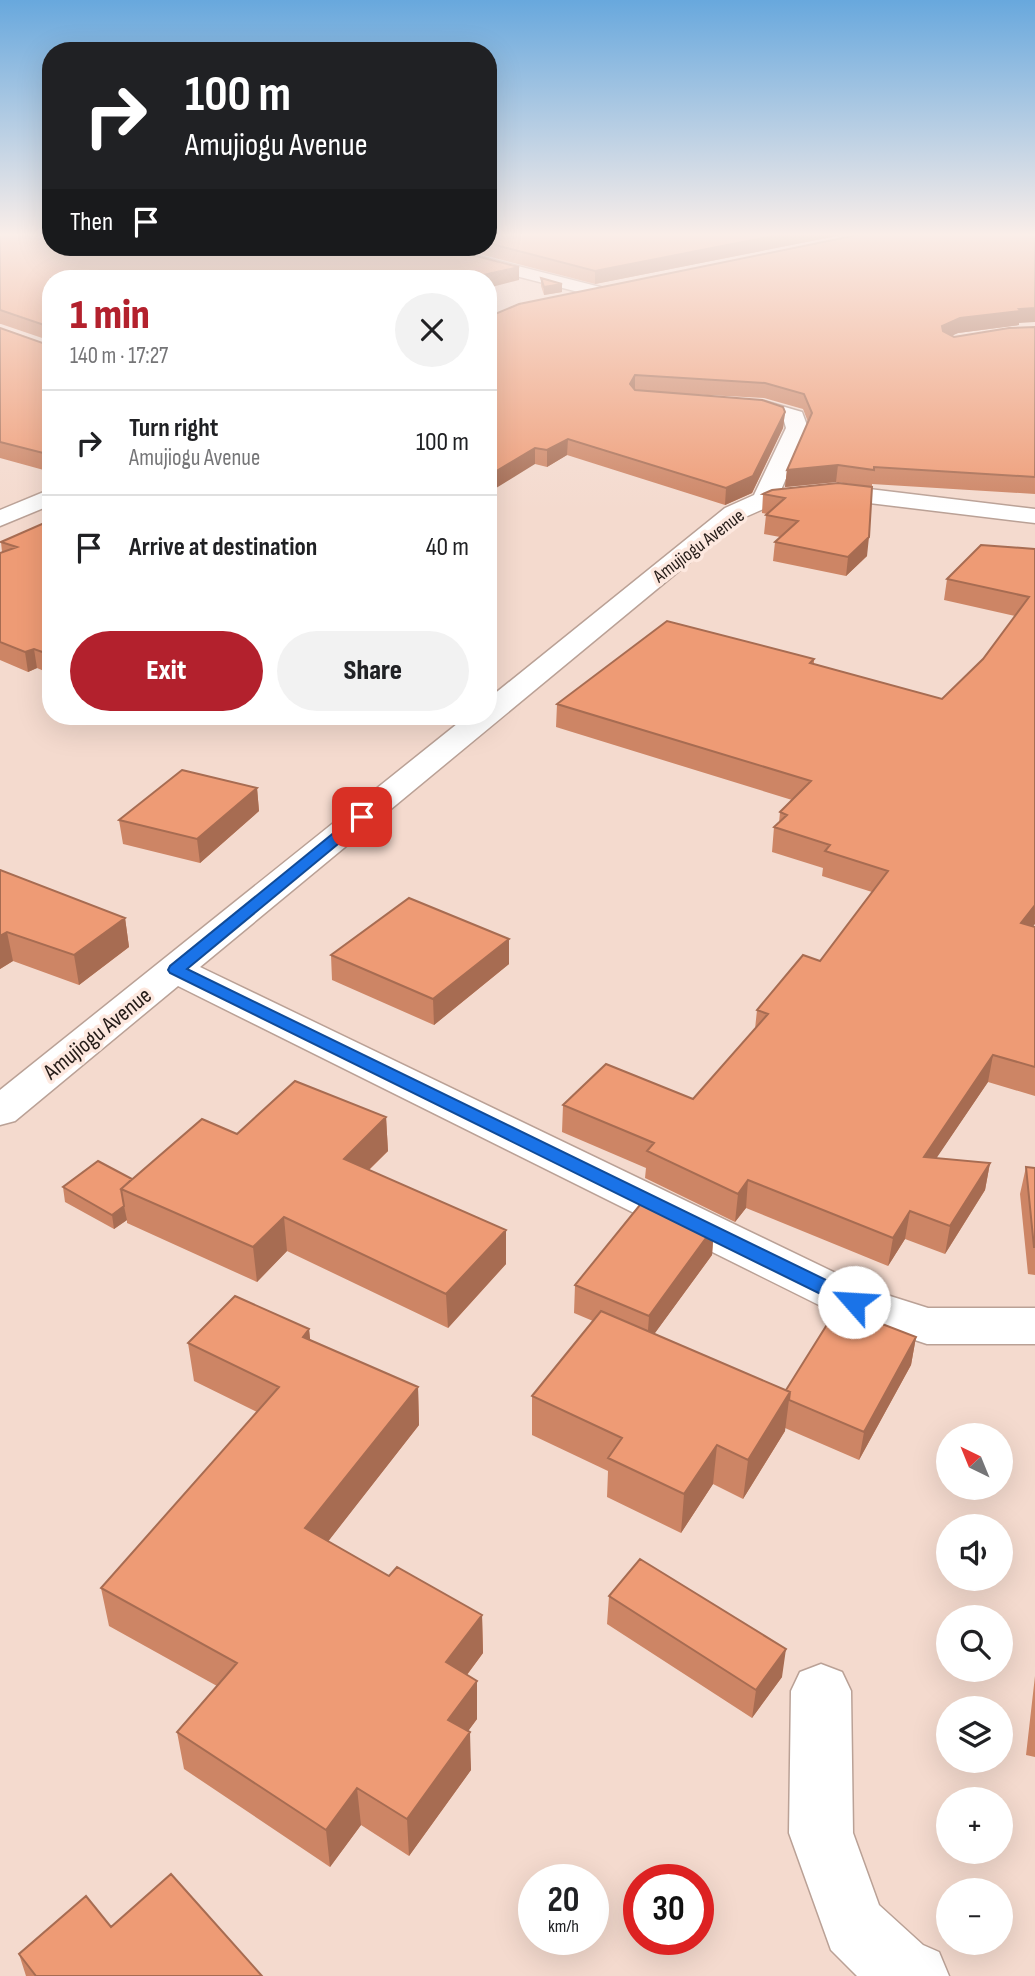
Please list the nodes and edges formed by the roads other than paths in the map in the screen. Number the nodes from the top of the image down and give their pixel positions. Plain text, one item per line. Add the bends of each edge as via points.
1 (706, 404) edge
2 (42, 500) edge
3 (764, 500) junction
4 (1035, 516) edge
5 (0, 519) edge
6 (497, 707) edge
7 (475, 725) edge
8 (176, 970) junction
9 (0, 1111) edge
10 (1035, 1326) edge
11 (821, 1691) dead end
12 (915, 1976) edge

1 - 3 street via 764,407 794,416 797,428
2 - 5 street
3 - 4 street, Amujiogu Avenue via 836,492
3 - 6 street, Amujiogu Avenue via 734,513
7 - 8 street, Amujiogu Avenue
8 - 9 street, Amujiogu Avenue
8 - 10 street via 854,1302 927,1326
11 - 12 street via 821,1833 854,1927 905,1975

